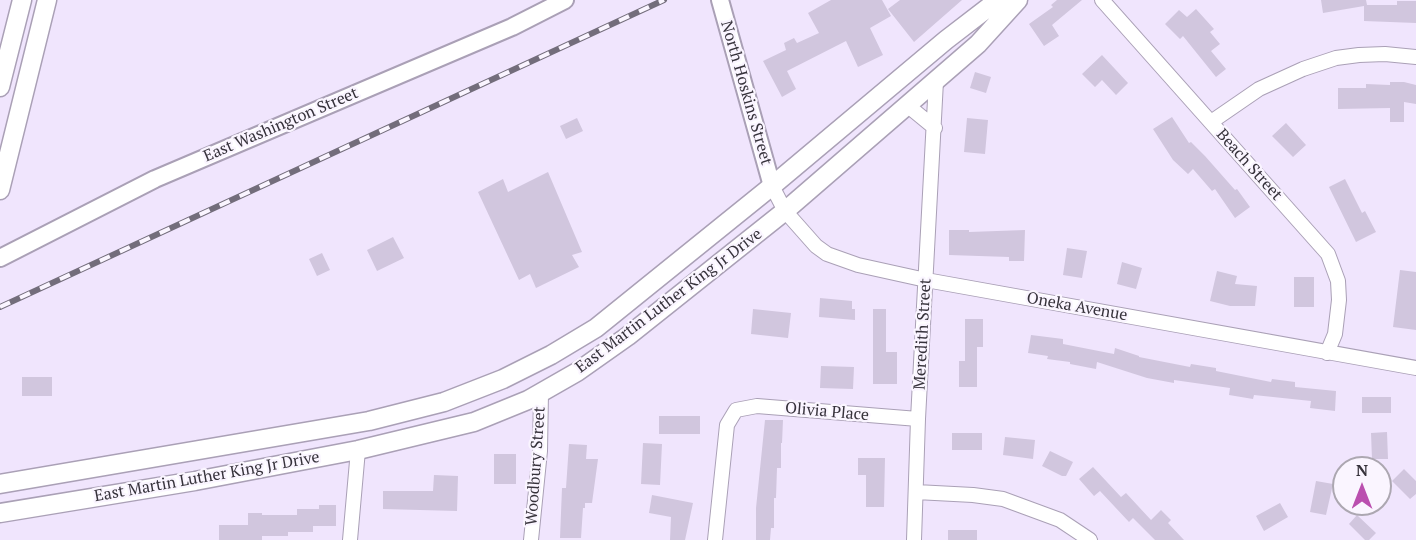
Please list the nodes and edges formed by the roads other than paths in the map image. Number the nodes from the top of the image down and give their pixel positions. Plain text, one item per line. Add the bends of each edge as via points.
1 (22, 0) edge
2 (47, 0) edge
3 (565, 0) edge
4 (720, 0) edge
5 (998, 0) edge
6 (1018, 0) edge
7 (1102, 0) edge
8 (1416, 57) edge
9 (936, 81) junction
10 (0, 87) edge
11 (907, 105) junction
12 (1211, 122) junction
13 (935, 128) junction
14 (772, 186) junction
15 (0, 190) edge
16 (785, 211) junction
17 (0, 258) edge
18 (926, 280) junction
19 (1327, 353) junction
20 (1416, 368) edge
21 (541, 393) junction
22 (918, 419) junction
23 (358, 450) junction
24 (0, 484) edge
25 (916, 492) junction
26 (0, 513) edge
27 (350, 540) edge
28 (531, 540) edge
29 (715, 540) edge
30 (914, 540) edge
31 (1090, 540) edge

1 - 10 main road
2 - 15 main road
3 - 17 street, East Washington Street via 512,27 155,179
4 - 14 street, North Hoskins Street
5 - 14 main road, East Martin Luther King Jr Drive
6 - 9 main road, East Martin Luther King Jr Drive via 978,44
7 - 12 street, Beach Street
8 - 12 street via 1385,54 1336,58 1259,89
9 - 11 main road, East Martin Luther King Jr Drive
9 - 13 street, Meredith Street
11 - 13 street
11 - 16 main road, East Martin Luther King Jr Drive
12 - 19 street, Beach Street via 1328,254 1338,281 1339,300 1335,334
13 - 18 street, Meredith Street
14 - 16 street, Oneka Avenue
14 - 24 main road, East Martin Luther King Jr Drive via 596,328 503,380 444,402 369,421
16 - 18 street, Oneka Avenue via 827,254
16 - 21 main road, East Martin Luther King Jr Drive via 628,336
18 - 19 street, Oneka Avenue
18 - 22 street, Meredith Street
19 - 20 street, Oneka Avenue
21 - 23 main road, East Martin Luther King Jr Drive via 474,422
21 - 28 street, Woodbury Street
22 - 25 street, Meredith Street
22 - 29 street, Olivia Place via 757,406 736,410 727,425
23 - 26 main road, East Martin Luther King Jr Drive
23 - 27 street
25 - 30 street, Meredith Street
25 - 31 street via 1003,499 1059,520

